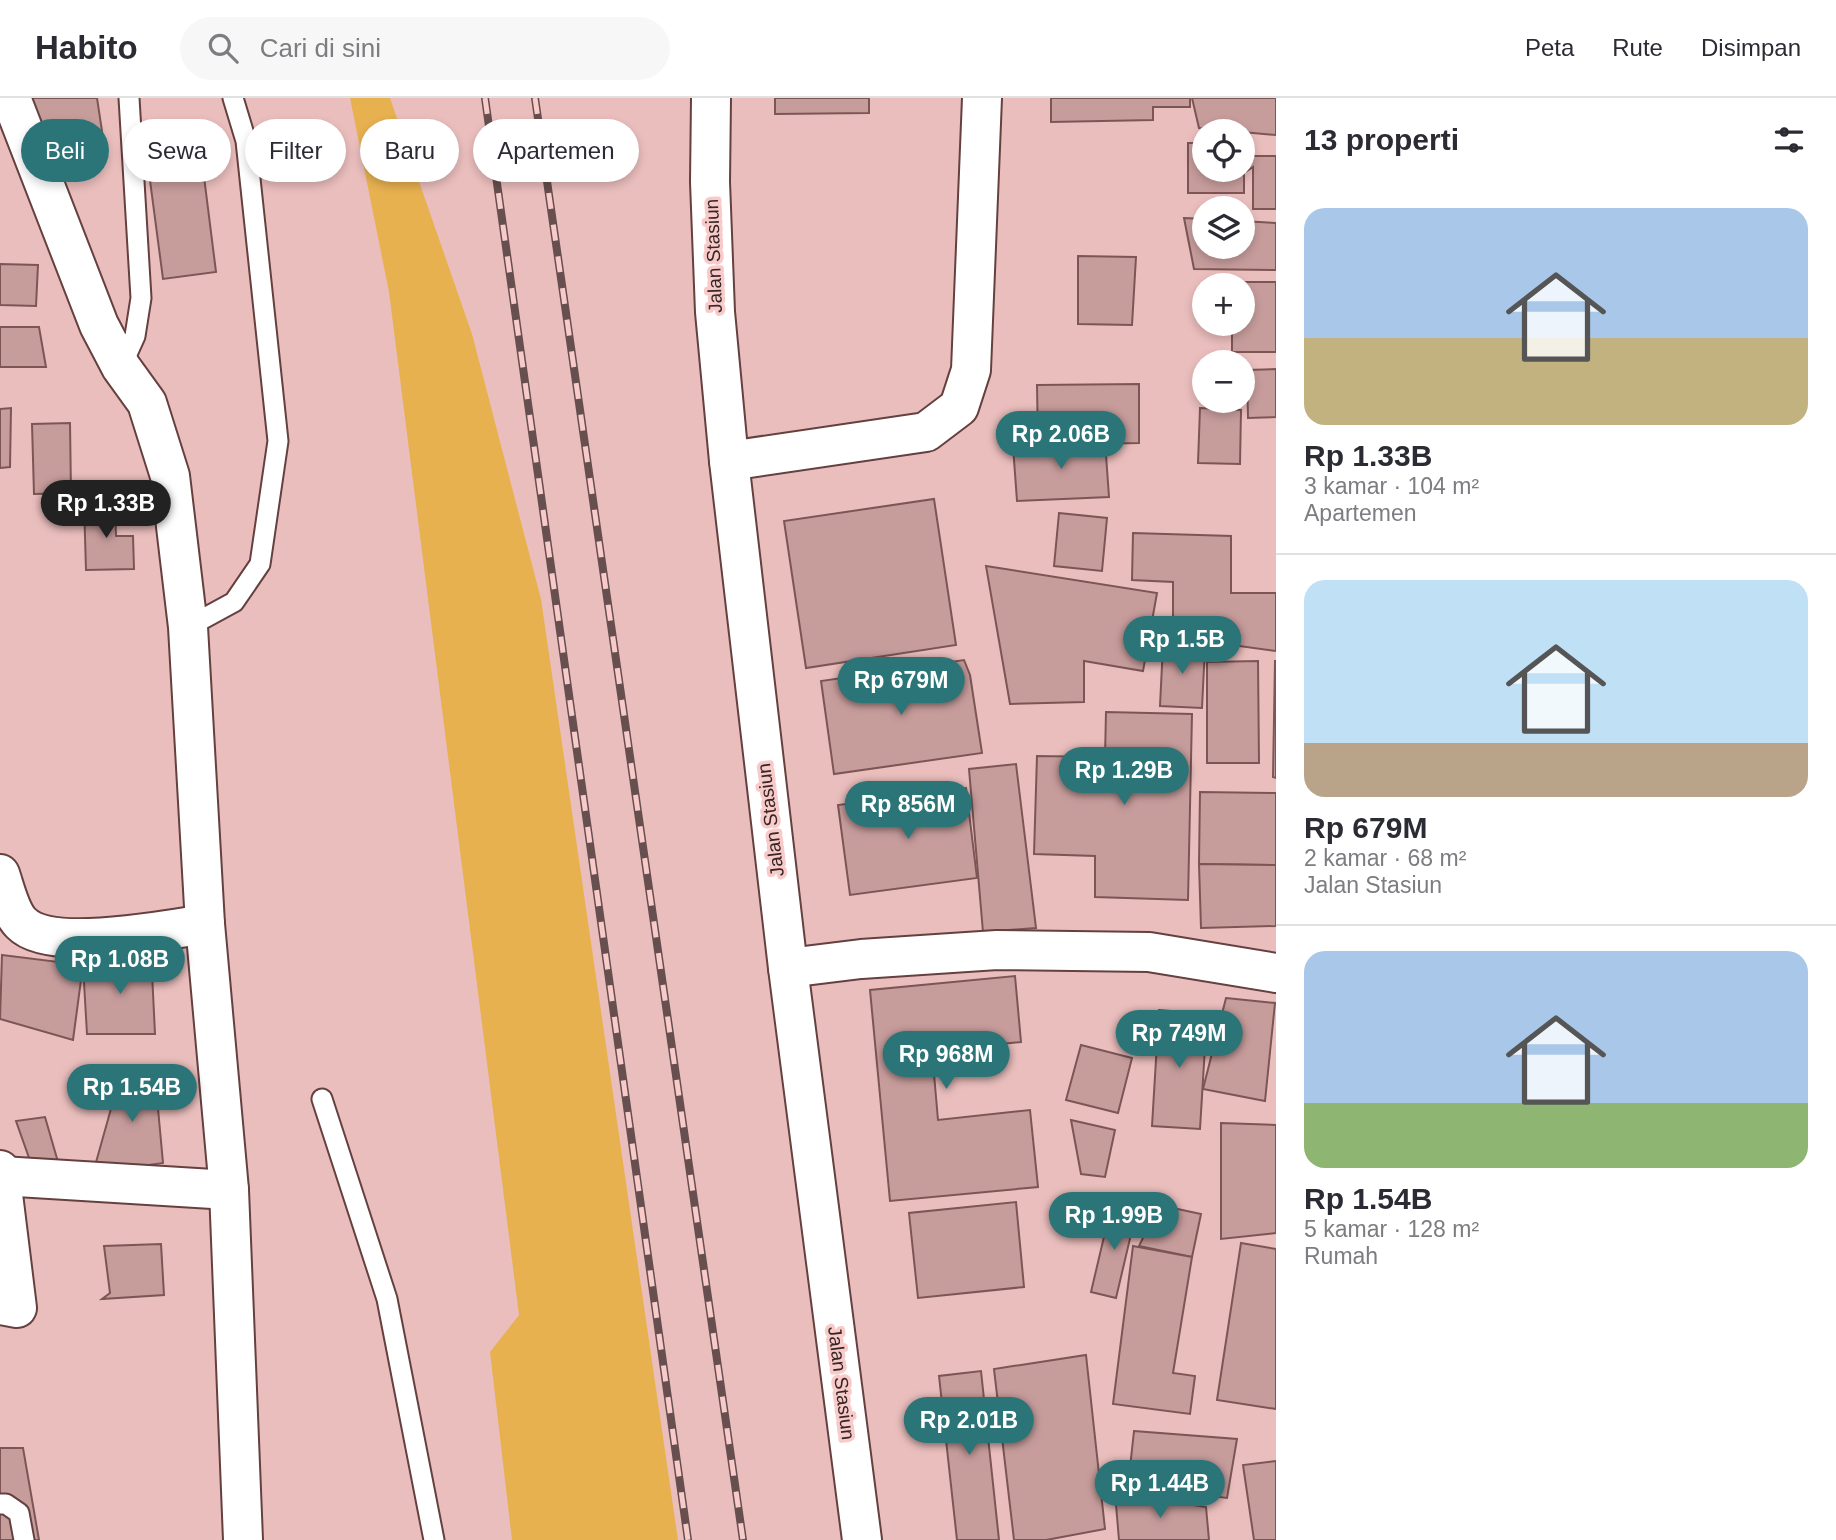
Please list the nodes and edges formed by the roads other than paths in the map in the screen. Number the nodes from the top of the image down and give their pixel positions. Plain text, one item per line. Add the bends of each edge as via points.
1 (11, 98) edge
2 (128, 98) edge
3 (233, 98) edge
4 (711, 98) edge
5 (982, 98) edge
6 (121, 367) junction
7 (729, 461) junction
8 (188, 627) junction
9 (0, 874) edge
10 (205, 924) junction
11 (788, 968) junction
12 (1276, 973) edge
13 (322, 1099) dead end
14 (0, 1170) edge
15 (1, 1176) edge
16 (229, 1190) junction
17 (0, 1306) edge
18 (0, 1504) edge
19 (24, 1540) edge
20 (243, 1540) edge
21 (434, 1540) edge
22 (862, 1540) edge

1 - 6 street via 99,325
2 - 6 lane via 141,298 135,336
3 - 8 lane via 246,141 278,441 260,564 234,602
4 - 7 street, Jalan Stasiun via 715,312
5 - 7 street via 971,370 959,407 926,432
6 - 8 street via 147,403 170,477
7 - 11 street, Jalan Stasiun
8 - 10 street
9 - 10 street via 19,922 31,931 63,938 111,938
10 - 16 street
11 - 12 street via 997,950 1149,952
11 - 22 street, Jalan Stasiun
13 - 21 lane via 387,1299
14 - 15 street
15 - 16 street
15 - 17 street via 17,1308
16 - 20 street
18 - 19 lane via 19,1513

